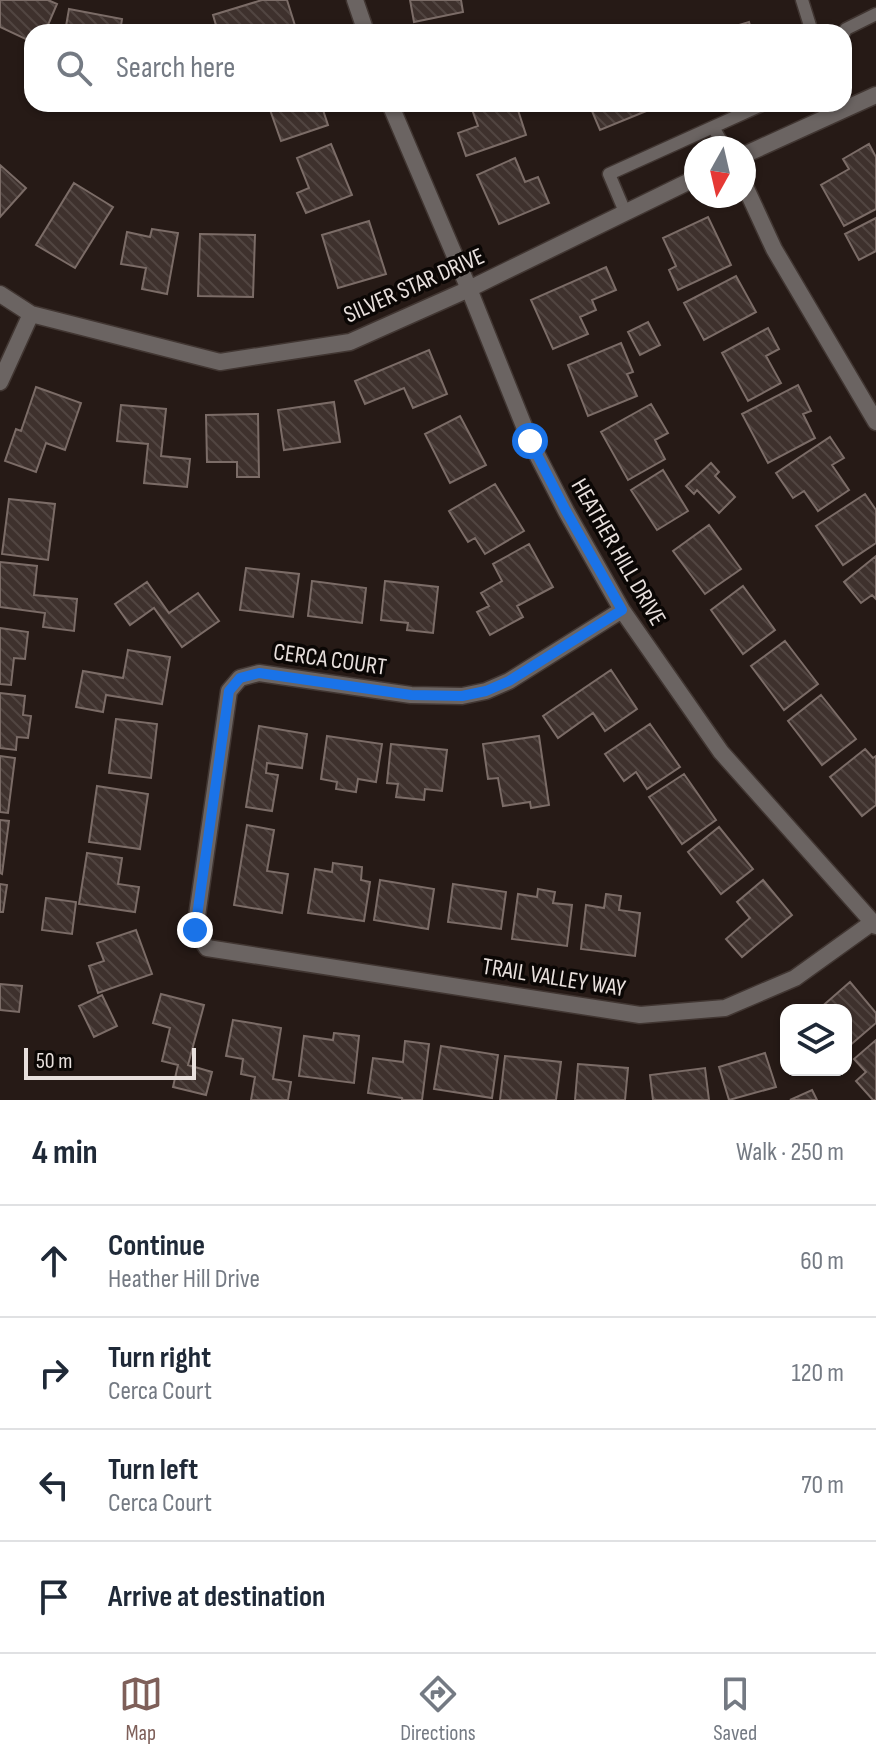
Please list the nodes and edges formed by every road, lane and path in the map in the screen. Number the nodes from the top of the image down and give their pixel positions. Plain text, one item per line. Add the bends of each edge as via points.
1 (355, 0) edge
2 (802, 0) edge
3 (876, 14) edge
4 (363, 24) edge
5 (810, 24) edge
6 (852, 26) edge
7 (876, 95) edge
8 (852, 103) edge
9 (393, 112) edge
10 (746, 112) edge
11 (830, 112) edge
12 (713, 127) junction
13 (718, 136) edge
14 (756, 149) edge
15 (684, 184) edge
16 (755, 208) edge
17 (625, 212) junction
18 (469, 289) junction
19 (0, 294) edge
20 (31, 314) junction
21 (0, 382) edge
22 (876, 422) edge
23 (622, 610) junction
24 (874, 924) edge
25 (207, 948) joint

1 - 4 street
2 - 5 lane
3 - 6 lane
7 - 8 street
9 - 18 street, HEATHER HILL DRIVE
10 - 12 lane
11 - 14 street
12 - 13 lane
12 - 17 lane via 609,174
15 - 17 street, SILVER STAR DRIVE
16 - 22 street
17 - 18 street, SILVER STAR DRIVE
18 - 20 street, SILVER STAR DRIVE via 350,342 220,362
18 - 23 street, HEATHER HILL DRIVE via 530,441
19 - 20 street, SILVER STAR DRIVE
20 - 21 street
23 - 24 street, HEATHER HILL DRIVE via 721,752
23 - 25 street, CERCA COURT via 509,681 462,696 411,695 259,673 240,678 229,691 195,930
24 - 25 street, TRAIL VALLEY WAY via 795,978 725,1008 640,1015

